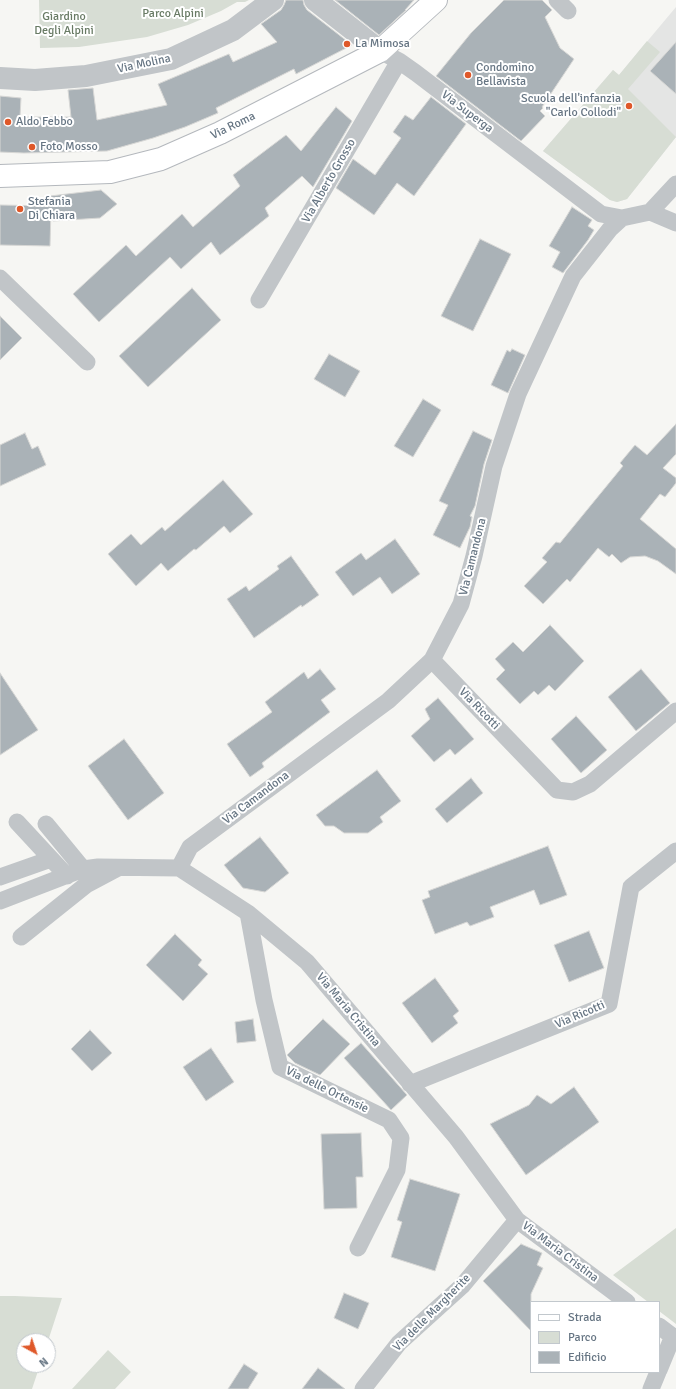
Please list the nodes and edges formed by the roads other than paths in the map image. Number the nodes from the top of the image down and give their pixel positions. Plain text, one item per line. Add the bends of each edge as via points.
1 (272, 0) edge
2 (315, 0) edge
3 (436, 0) edge
4 (380, 51) junction
5 (399, 61) junction
6 (0, 78) edge
7 (0, 176) edge
8 (676, 184) edge
9 (650, 212) junction
10 (622, 218) junction
11 (676, 223) edge
12 (0, 278) edge
13 (259, 300) dead end
14 (87, 362) dead end
15 (432, 660) junction
16 (676, 710) edge
17 (18, 822) dead end
18 (46, 824) dead end
19 (676, 851) edge
20 (52, 859) junction
21 (120, 867) junction
22 (180, 868) junction
23 (83, 869) junction
24 (67, 876) junction
25 (0, 877) edge
26 (0, 901) edge
27 (248, 913) junction
28 (21, 937) dead end
29 (410, 1084) junction
30 (517, 1220) junction
31 (358, 1248) dead end
32 (626, 1301) edge
33 (660, 1327) edge
34 (674, 1337) edge
35 (660, 1369) edge
36 (658, 1373) edge
37 (363, 1389) edge
38 (651, 1389) edge

1 - 6 street, Via Molina via 233,30 172,59 86,76 35,80
2 - 4 street, Via Superga
3 - 4 main road, Via Roma
4 - 5 street, Via Superga
4 - 7 main road, Via Roma via 220,133 161,159 110,172
5 - 10 street, Via Superga via 601,214
5 - 13 street, Via Alberto Grosso
8 - 9 street
9 - 10 street
9 - 11 street
10 - 15 street, Via Camandona via 573,276 518,394 494,466 461,604
12 - 14 street
15 - 16 street, Via Ricotti via 557,790 573,792 590,784
15 - 22 street, Via Camandona via 388,700 190,847
17 - 20 street
18 - 23 street
19 - 29 street, Via Ricotti via 631,887 609,1004
20 - 24 street
20 - 25 street
21 - 22 street
21 - 23 street
21 - 28 street via 86,885
22 - 27 street, Via Maria Cristina
23 - 24 street
24 - 26 street
27 - 29 street, Via Maria Cristina via 307,962
27 - 31 street, Via delle Ortensie via 264,1000 280,1067 389,1120 401,1138 397,1170
29 - 30 street, Via Maria Cristina via 456,1137
30 - 32 street, Via Maria Cristina
30 - 37 street, Via delle Margherite via 462,1286 399,1343
33 - 34 street
34 - 35 street
36 - 38 street

